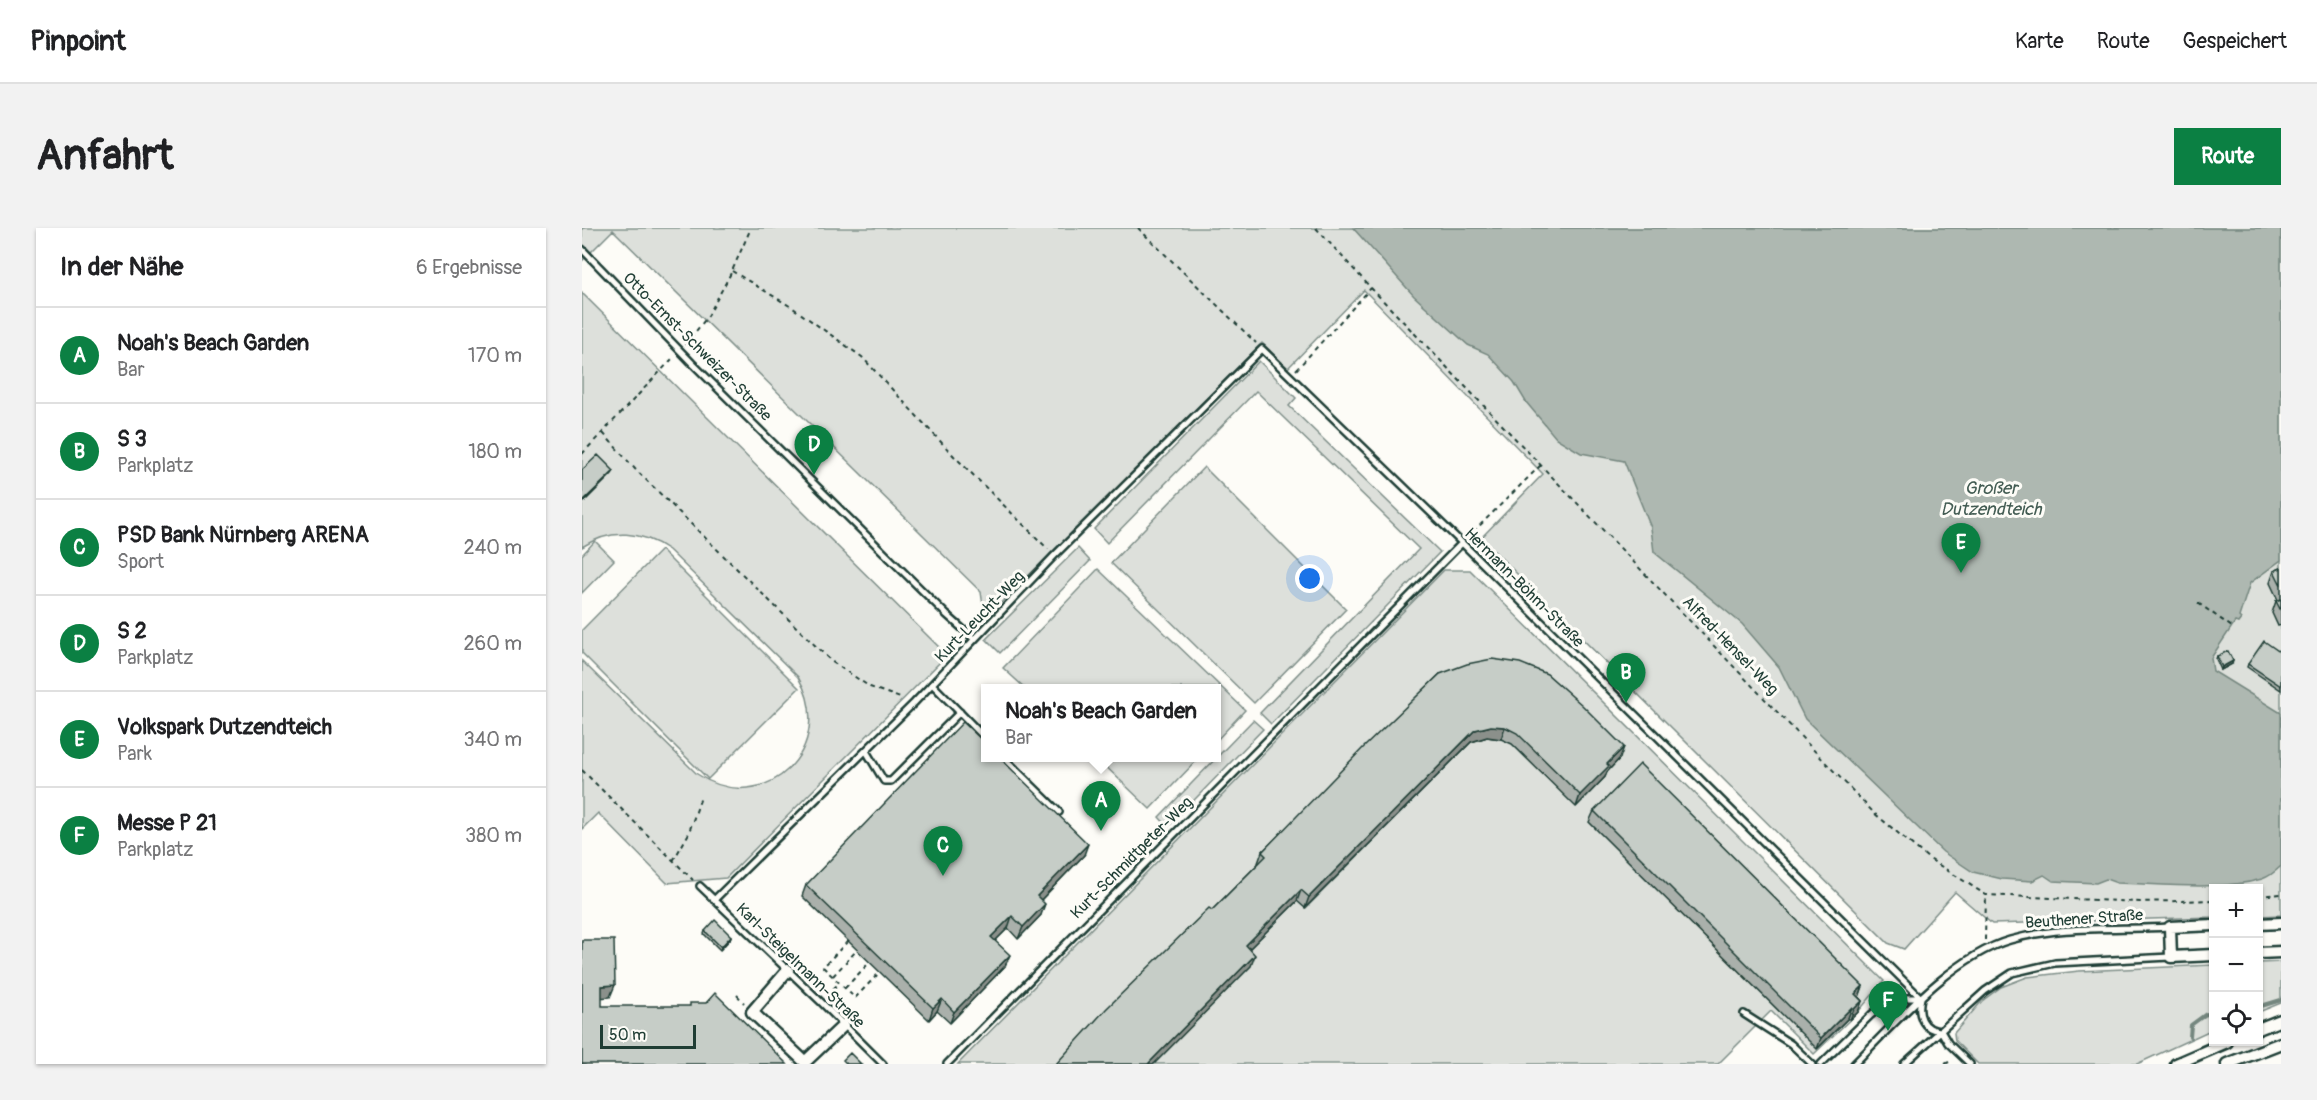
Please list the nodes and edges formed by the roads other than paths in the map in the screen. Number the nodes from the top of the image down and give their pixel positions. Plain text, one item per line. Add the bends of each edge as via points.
1 (582, 249) edge
2 (1262, 349) joint
3 (1462, 543) junction
4 (974, 639) junction
5 (932, 684) junction
6 (960, 712) junction
7 (981, 734) edge
8 (866, 751) junction
9 (1008, 762) edge
10 (1059, 812) edge
11 (699, 886) road end
12 (714, 900) junction
13 (2281, 923) edge
14 (2263, 924) edge
15 (2209, 925) edge
16 (2170, 927) junction
17 (2281, 952) edge
18 (2263, 953) edge
19 (2209, 955) edge
20 (2171, 957) junction
21 (788, 970) junction
22 (1921, 998) junction
23 (1744, 1014) dead end
24 (2281, 1020) edge
25 (844, 1025) junction
26 (2263, 1027) edge
27 (1941, 1031) junction
28 (2281, 1043) edge
29 (2216, 1046) edge
30 (884, 1064) edge
31 (947, 1064) edge
32 (1812, 1064) edge
33 (1821, 1064) edge
34 (1854, 1064) edge
35 (1904, 1064) edge
36 (1970, 1064) edge
37 (2176, 1064) edge
38 (2227, 1064) edge

1 - 4 lane, Otto-Ernst-Schweizer-Straße
2 - 3 lane, Hermann-Böhm-Straße
2 - 4 lane, Kurt-Leucht-Weg
3 - 22 lane, Hermann-Böhm-Straße
3 - 31 lane, Kurt-Schmidtpeter-Weg
4 - 5 lane, Kurt-Leucht-Weg
5 - 6 lane
5 - 8 lane, Kurt-Leucht-Weg
6 - 7 lane
6 - 8 lane via 891,780 884,781
8 - 12 lane, Kurt-Leucht-Weg
9 - 10 lane
11 - 12 lane, Karl-Steigelmann-Straße
12 - 21 lane, Karl-Steigelmann-Straße
13 - 14 street
15 - 16 street, Beuthener Straße
16 - 20 street
16 - 22 lane, Beuthener Straße via 2036,934 2008,941 1984,951
17 - 18 street
19 - 20 street
20 - 27 lane via 2071,961 2020,970 1995,983
21 - 25 lane, Karl-Steigelmann-Straße
21 - 25 street via 752,1012 805,1062
22 - 27 lane via 1923,1022 1931,1030
22 - 33 lane via 1892,998
22 - 34 lane, Beuthener Straße
23 - 32 lane via 1791,1044
24 - 26 street
25 - 30 lane, Karl-Steigelmann-Straße
27 - 35 lane
27 - 36 lane
28 - 38 street
29 - 37 street

